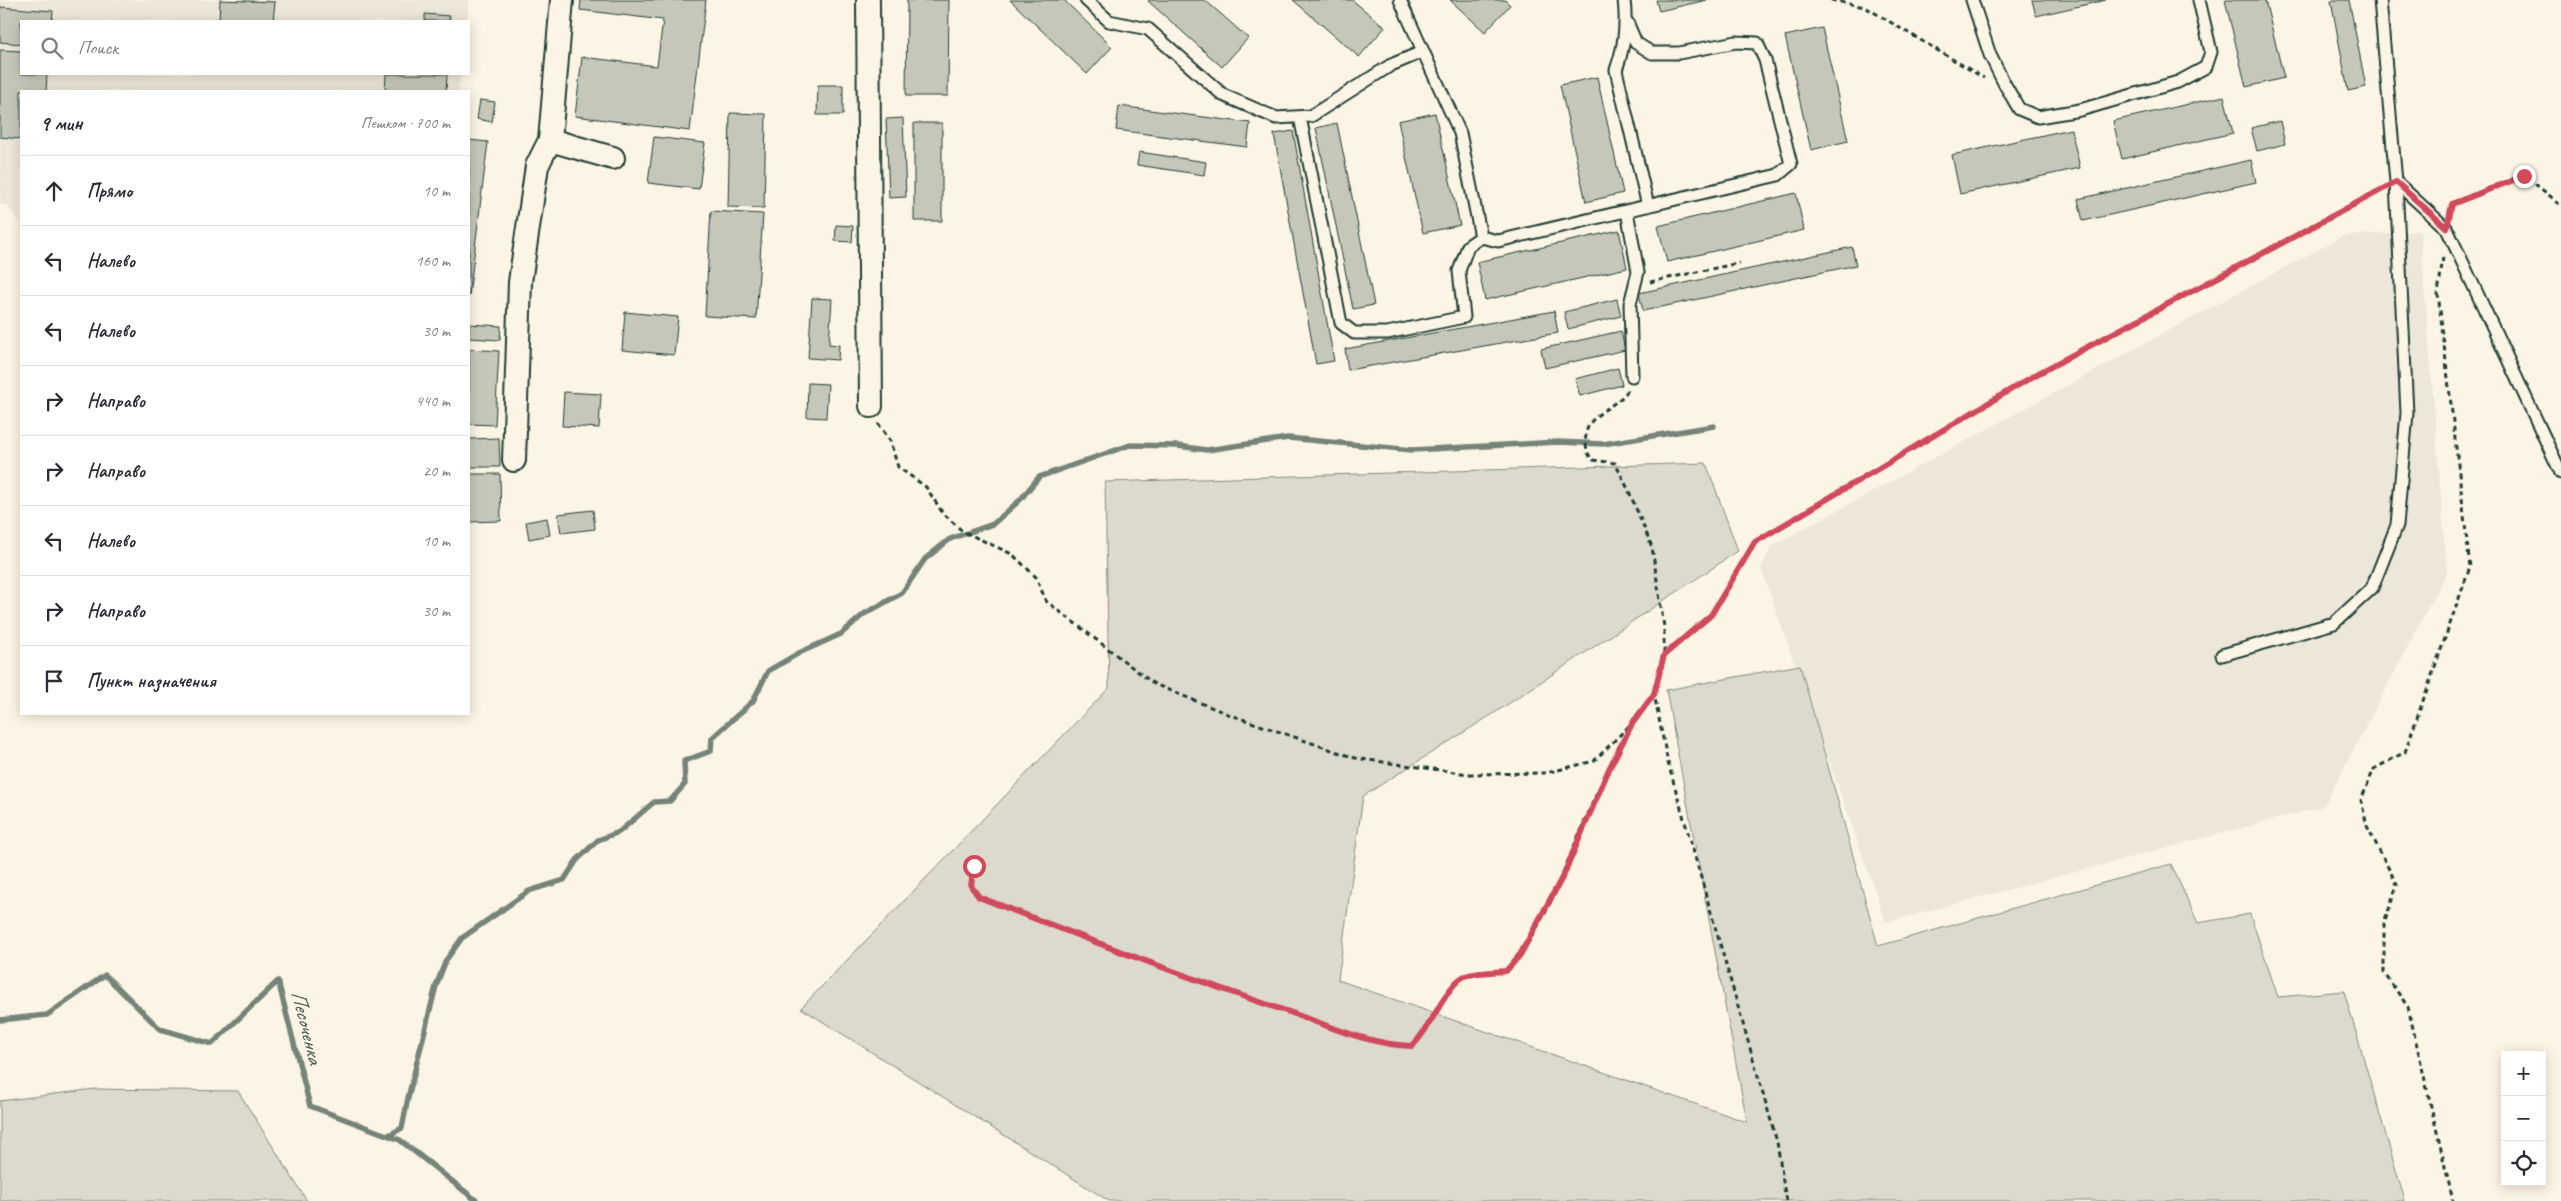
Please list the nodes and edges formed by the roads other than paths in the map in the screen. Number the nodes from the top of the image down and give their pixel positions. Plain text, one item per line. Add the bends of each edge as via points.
1 (562, 0) edge
2 (868, 0) edge
3 (1086, 0) edge
4 (1400, 0) edge
5 (1624, 0) edge
6 (1972, 0) edge
7 (2199, 0) edge
8 (2380, 0) edge
9 (1627, 22) junction
10 (1422, 52) junction
11 (1300, 117) junction
12 (550, 140) junction
13 (613, 158) dead end
14 (2396, 182) junction
15 (1648, 206) junction
16 (1628, 211) junction
17 (1482, 236) junction
18 (1632, 376) road end
19 (871, 406) road end
20 (514, 460) dead end
21 (2561, 473) edge
22 (2222, 656) dead end

1 - 12 street
2 - 19 street
3 - 11 lane via 1108,21 1148,29 1223,95 1276,118
4 - 10 lane
5 - 9 lane
6 - 7 lane via 1990,55 2019,109 2038,117 2080,110 2178,82 2206,67 2211,52
8 - 14 lane
9 - 15 lane via 1624,49 1616,70
9 - 15 lane via 1636,43 1652,53 1679,53 1736,42 1756,44 1765,60 1791,164 1778,175
10 - 11 lane via 1391,65 1311,116
10 - 17 lane via 1460,133
11 - 17 lane via 1341,323 1354,333 1387,333 1464,318 1459,271 1468,246
12 - 13 street
12 - 20 street via 537,166 520,282
14 - 21 lane via 2447,228
14 - 22 lane via 2407,413 2397,525 2372,588 2334,623
15 - 16 lane
16 - 17 lane via 1498,241
16 - 18 lane via 1638,272 1630,304

